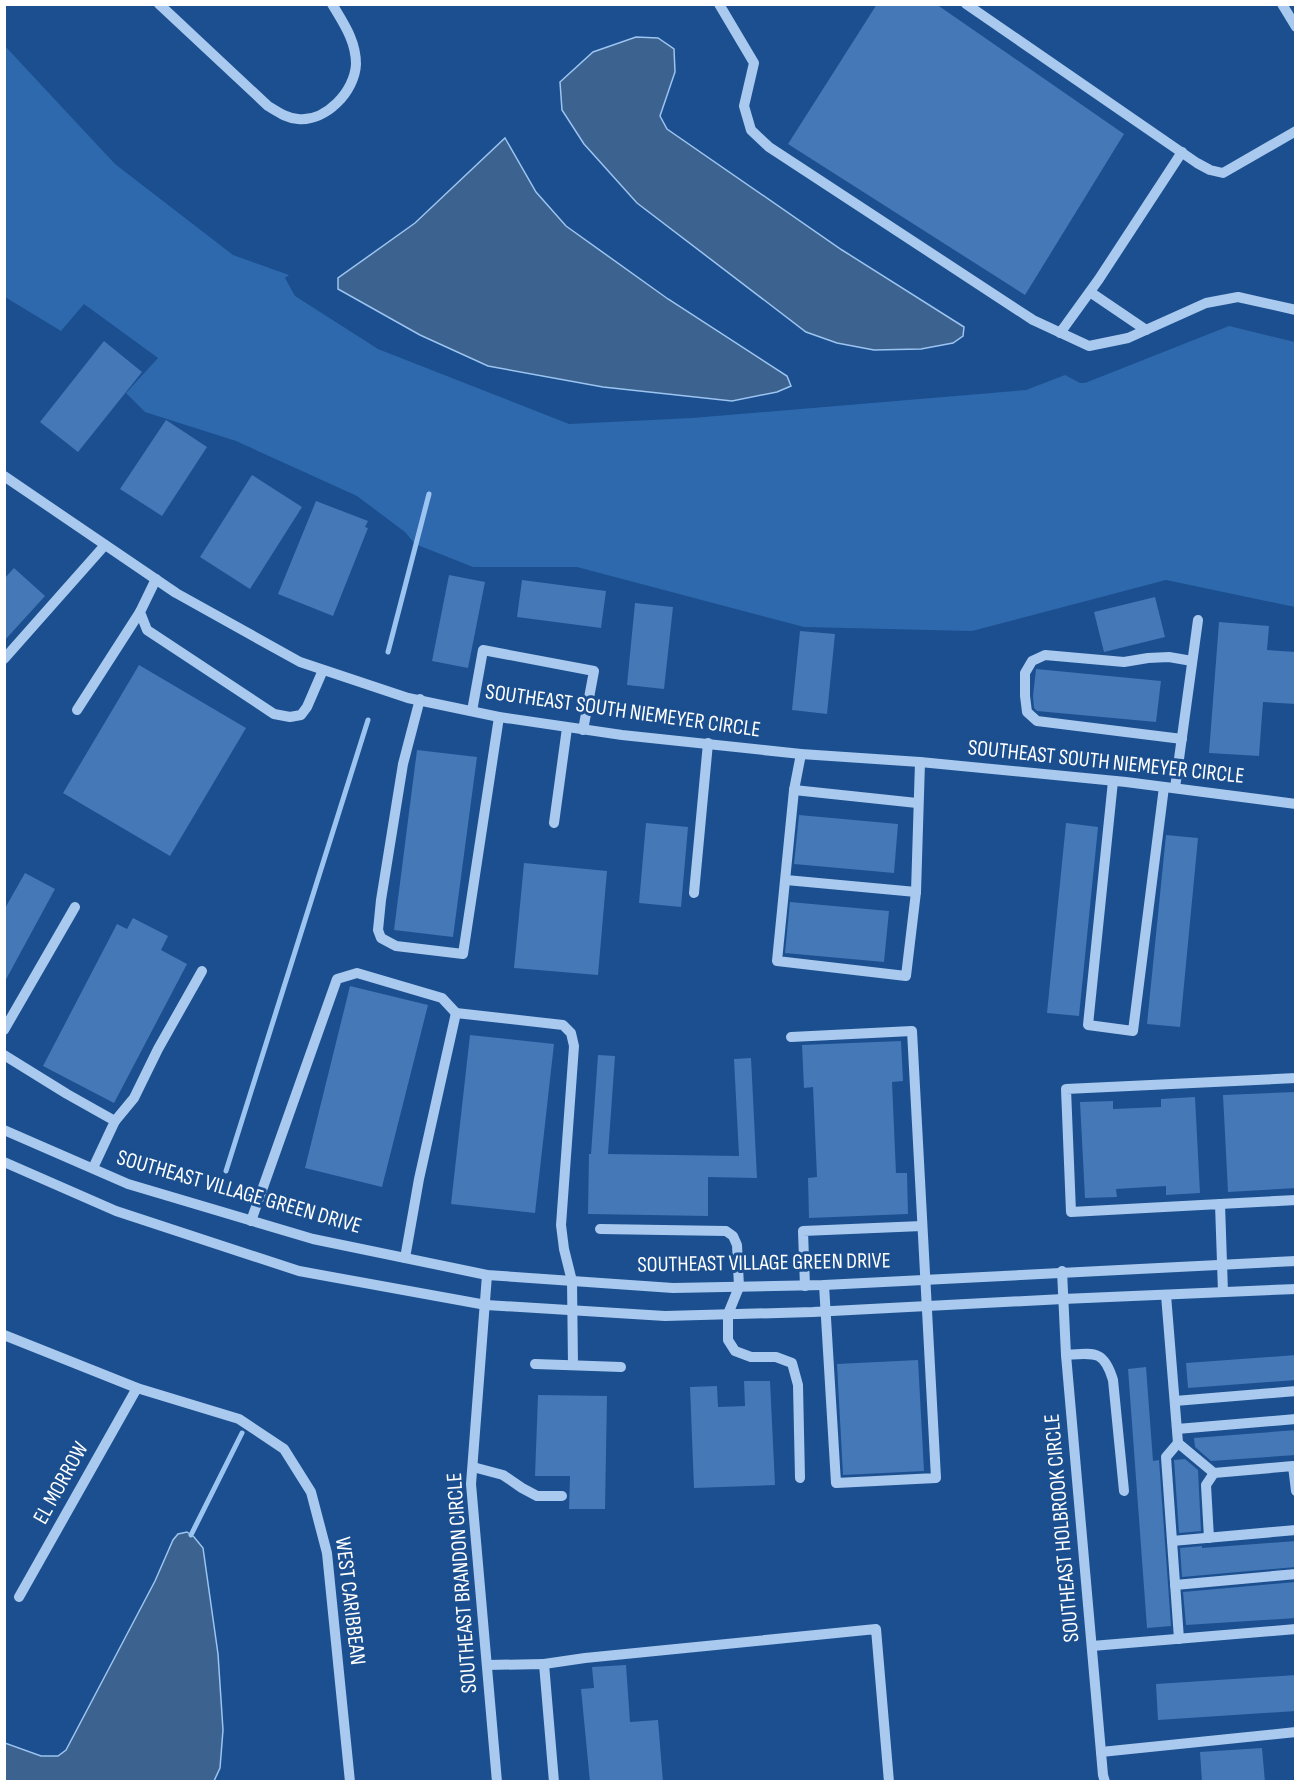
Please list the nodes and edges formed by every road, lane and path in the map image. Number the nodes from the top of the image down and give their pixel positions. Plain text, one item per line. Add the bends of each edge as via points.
1 (159, 4) edge
2 (332, 4) edge
3 (719, 4) edge
4 (966, 4) edge
5 (1282, 4) edge
6 (1296, 27) edge
7 (1296, 131) edge
8 (1182, 152) junction
9 (1090, 292) junction
10 (1296, 310) edge
11 (1146, 330) junction
12 (1060, 333) junction
13 (4, 476) edge
14 (105, 545) junction
15 (156, 579) junction
16 (140, 612) junction
17 (1197, 620) dead end
18 (4, 660) edge
19 (1192, 661) junction
20 (323, 670) junction
21 (420, 699) junction
22 (77, 710) dead end
23 (472, 711) junction
24 (499, 717) junction
25 (567, 728) junction
26 (583, 730) junction
27 (1182, 739) junction
28 (708, 743) junction
29 (801, 754) junction
30 (920, 762) junction
31 (1113, 781) junction
32 (1170, 787) junction
33 (794, 790) junction
34 (917, 803) junction
35 (1296, 804) edge
36 (554, 823) dead end
37 (786, 880) junction
38 (916, 892) junction
39 (694, 893) dead end
40 (75, 907) dead end
41 (202, 971) dead end
42 (456, 1012) junction
43 (4, 1030) edge
44 (791, 1037) dead end
45 (4, 1055) edge
46 (1296, 1078) edge
47 (116, 1121) junction
48 (4, 1130) edge
49 (4, 1162) edge
50 (93, 1168) junction
51 (1296, 1200) edge
52 (1220, 1204) junction
53 (251, 1221) junction
54 (922, 1226) junction
55 (600, 1229) dead end
56 (405, 1258) junction
57 (1296, 1261) edge
58 (1222, 1264) junction
59 (1062, 1271) junction
60 (487, 1275) junction
61 (924, 1279) junction
62 (572, 1281) junction
63 (824, 1285) junction
64 (805, 1286) junction
65 (739, 1287) junction
66 (1296, 1289) edge
67 (1223, 1292) junction
68 (1166, 1294) junction
69 (1063, 1299) junction
70 (486, 1305) junction
71 (926, 1306) junction
72 (572, 1310) junction
73 (825, 1312) junction
74 (728, 1314) junction
75 (4, 1335) edge
76 (1066, 1355) junction
77 (535, 1364) dead end
78 (573, 1365) junction
79 (621, 1367) dead end
80 (137, 1388) junction
81 (1296, 1391) edge
82 (1175, 1401) junction
83 (1296, 1419) edge
84 (1177, 1429) junction
85 (1178, 1443) junction
86 (472, 1467) junction
87 (1214, 1473) junction
88 (800, 1478) dead end
89 (1124, 1491) dead end
90 (1296, 1491) edge
91 (562, 1496) dead end
92 (1296, 1530) edge
93 (1209, 1538) junction
94 (1172, 1541) junction
95 (1296, 1574) edge
96 (1175, 1585) junction
97 (19, 1597) dead end
98 (1296, 1629) edge
99 (1179, 1639) junction
100 (1092, 1646) junction
101 (544, 1664) junction
102 (487, 1665) junction
103 (1296, 1732) edge
104 (1101, 1752) junction
105 (350, 1782) edge
106 (497, 1782) edge
107 (554, 1782) edge
108 (889, 1782) edge
109 (1105, 1782) edge

1 - 2 street via 268,106 300,120 325,112 345,95 354,79 354,46
3 - 12 street via 754,63 744,106 751,130 769,147 1033,320
4 - 8 street
5 - 6 street
7 - 8 street via 1223,173 1210,170
8 - 9 street
9 - 11 street
9 - 12 street
10 - 11 street via 1239,297 1206,303
11 - 12 street via 1089,346
13 - 14 street, SOUTHEAST SOUTH NIEMEYER CIRCLE
14 - 15 street, SOUTHEAST SOUTH NIEMEYER CIRCLE
14 - 18 street
15 - 16 street
15 - 20 street, SOUTHEAST SOUTH NIEMEYER CIRCLE via 300,662
16 - 20 street via 147,630 274,714 301,715
16 - 22 street
17 - 19 street
19 - 27 street
19 - 27 street via 1159,658 1124,662 1045,655 1032,662 1025,673 1027,712 1037,721
20 - 21 street, SOUTHEAST SOUTH NIEMEYER CIRCLE
21 - 23 street, SOUTHEAST SOUTH NIEMEYER CIRCLE
21 - 24 street via 403,764 378,930 381,938 396,945 463,954
23 - 24 street, SOUTHEAST SOUTH NIEMEYER CIRCLE
23 - 26 street via 483,650 594,671
24 - 25 street, SOUTHEAST SOUTH NIEMEYER CIRCLE
25 - 26 street, SOUTHEAST SOUTH NIEMEYER CIRCLE
25 - 36 street
26 - 28 street, SOUTHEAST SOUTH NIEMEYER CIRCLE
27 - 32 street
28 - 29 street, SOUTHEAST SOUTH NIEMEYER CIRCLE
28 - 39 street
29 - 30 street, SOUTHEAST SOUTH NIEMEYER CIRCLE
29 - 33 street
30 - 31 street, SOUTHEAST SOUTH NIEMEYER CIRCLE
30 - 34 street
31 - 32 street, SOUTHEAST SOUTH NIEMEYER CIRCLE
31 - 32 street via 1088,1025 1133,1030
32 - 35 street, SOUTHEAST SOUTH NIEMEYER CIRCLE
33 - 34 street
33 - 37 street
34 - 38 street
37 - 38 street
37 - 38 street via 777,961 906,976
40 - 43 street
41 - 47 street via 134,1098
42 - 53 street via 442,998 357,973 337,979
42 - 56 street
42 - 62 street via 563,1025 571,1033 574,1046 561,1225
44 - 54 street via 912,1031
45 - 47 street
46 - 52 street via 1066,1089 1071,1212
47 - 50 street
48 - 50 street, SOUTHEAST VILLAGE GREEN DRIVE
49 - 70 street via 116,1211 299,1271
50 - 53 street, SOUTHEAST VILLAGE GREEN DRIVE via 128,1184
51 - 52 street
52 - 58 street
53 - 56 street, SOUTHEAST VILLAGE GREEN DRIVE via 313,1239
54 - 61 street
54 - 64 street via 803,1231
55 - 65 street via 726,1232 737,1245
56 - 60 street, SOUTHEAST VILLAGE GREEN DRIVE
57 - 58 street, SOUTHEAST VILLAGE GREEN DRIVE
58 - 59 street, SOUTHEAST VILLAGE GREEN DRIVE
58 - 67 street
59 - 61 street, SOUTHEAST VILLAGE GREEN DRIVE
59 - 69 street, SOUTHEAST HOLBROOK CIRCLE
60 - 62 street, SOUTHEAST VILLAGE GREEN DRIVE
60 - 70 street, SOUTHEAST BRANDON CIRCLE
61 - 63 street, SOUTHEAST VILLAGE GREEN DRIVE
61 - 71 street
62 - 65 street, SOUTHEAST VILLAGE GREEN DRIVE via 673,1288
62 - 72 street
63 - 64 street, SOUTHEAST VILLAGE GREEN DRIVE
63 - 73 street
64 - 65 street, SOUTHEAST VILLAGE GREEN DRIVE
65 - 74 street
66 - 67 street
67 - 68 street
68 - 69 street
68 - 82 street
69 - 71 street
69 - 76 street, SOUTHEAST HOLBROOK CIRCLE
70 - 72 street
70 - 86 street, SOUTHEAST BRANDON CIRCLE
71 - 73 street
71 - 73 street via 936,1478 836,1483
72 - 74 street via 665,1316
72 - 78 street
73 - 74 street
74 - 88 street via 728,1340 735,1351 792,1363 798,1385
75 - 80 street, WEST CARIBBEAN
76 - 89 street via 1094,1355 1109,1365
76 - 100 street, SOUTHEAST HOLBROOK CIRCLE
77 - 78 street
78 - 79 street
80 - 97 street, EL MORROW
80 - 105 street, WEST CARIBBEAN via 239,1419 284,1449 311,1492 327,1552
81 - 82 street
82 - 84 street
83 - 84 street
84 - 85 street
85 - 87 street
85 - 94 street via 1166,1457
86 - 91 street via 503,1475 537,1496
86 - 102 street, SOUTHEAST BRANDON CIRCLE
87 - 90 street via 1293,1466
87 - 93 street via 1206,1485
92 - 93 street
93 - 94 street
94 - 96 street
95 - 96 street
96 - 99 street
98 - 99 street
99 - 100 street
100 - 104 street, SOUTHEAST HOLBROOK CIRCLE
101 - 102 street
101 - 107 street
101 - 108 street via 876,1629
102 - 106 street, SOUTHEAST BRANDON CIRCLE
103 - 104 street
104 - 109 street, SOUTHEAST HOLBROOK CIRCLE

